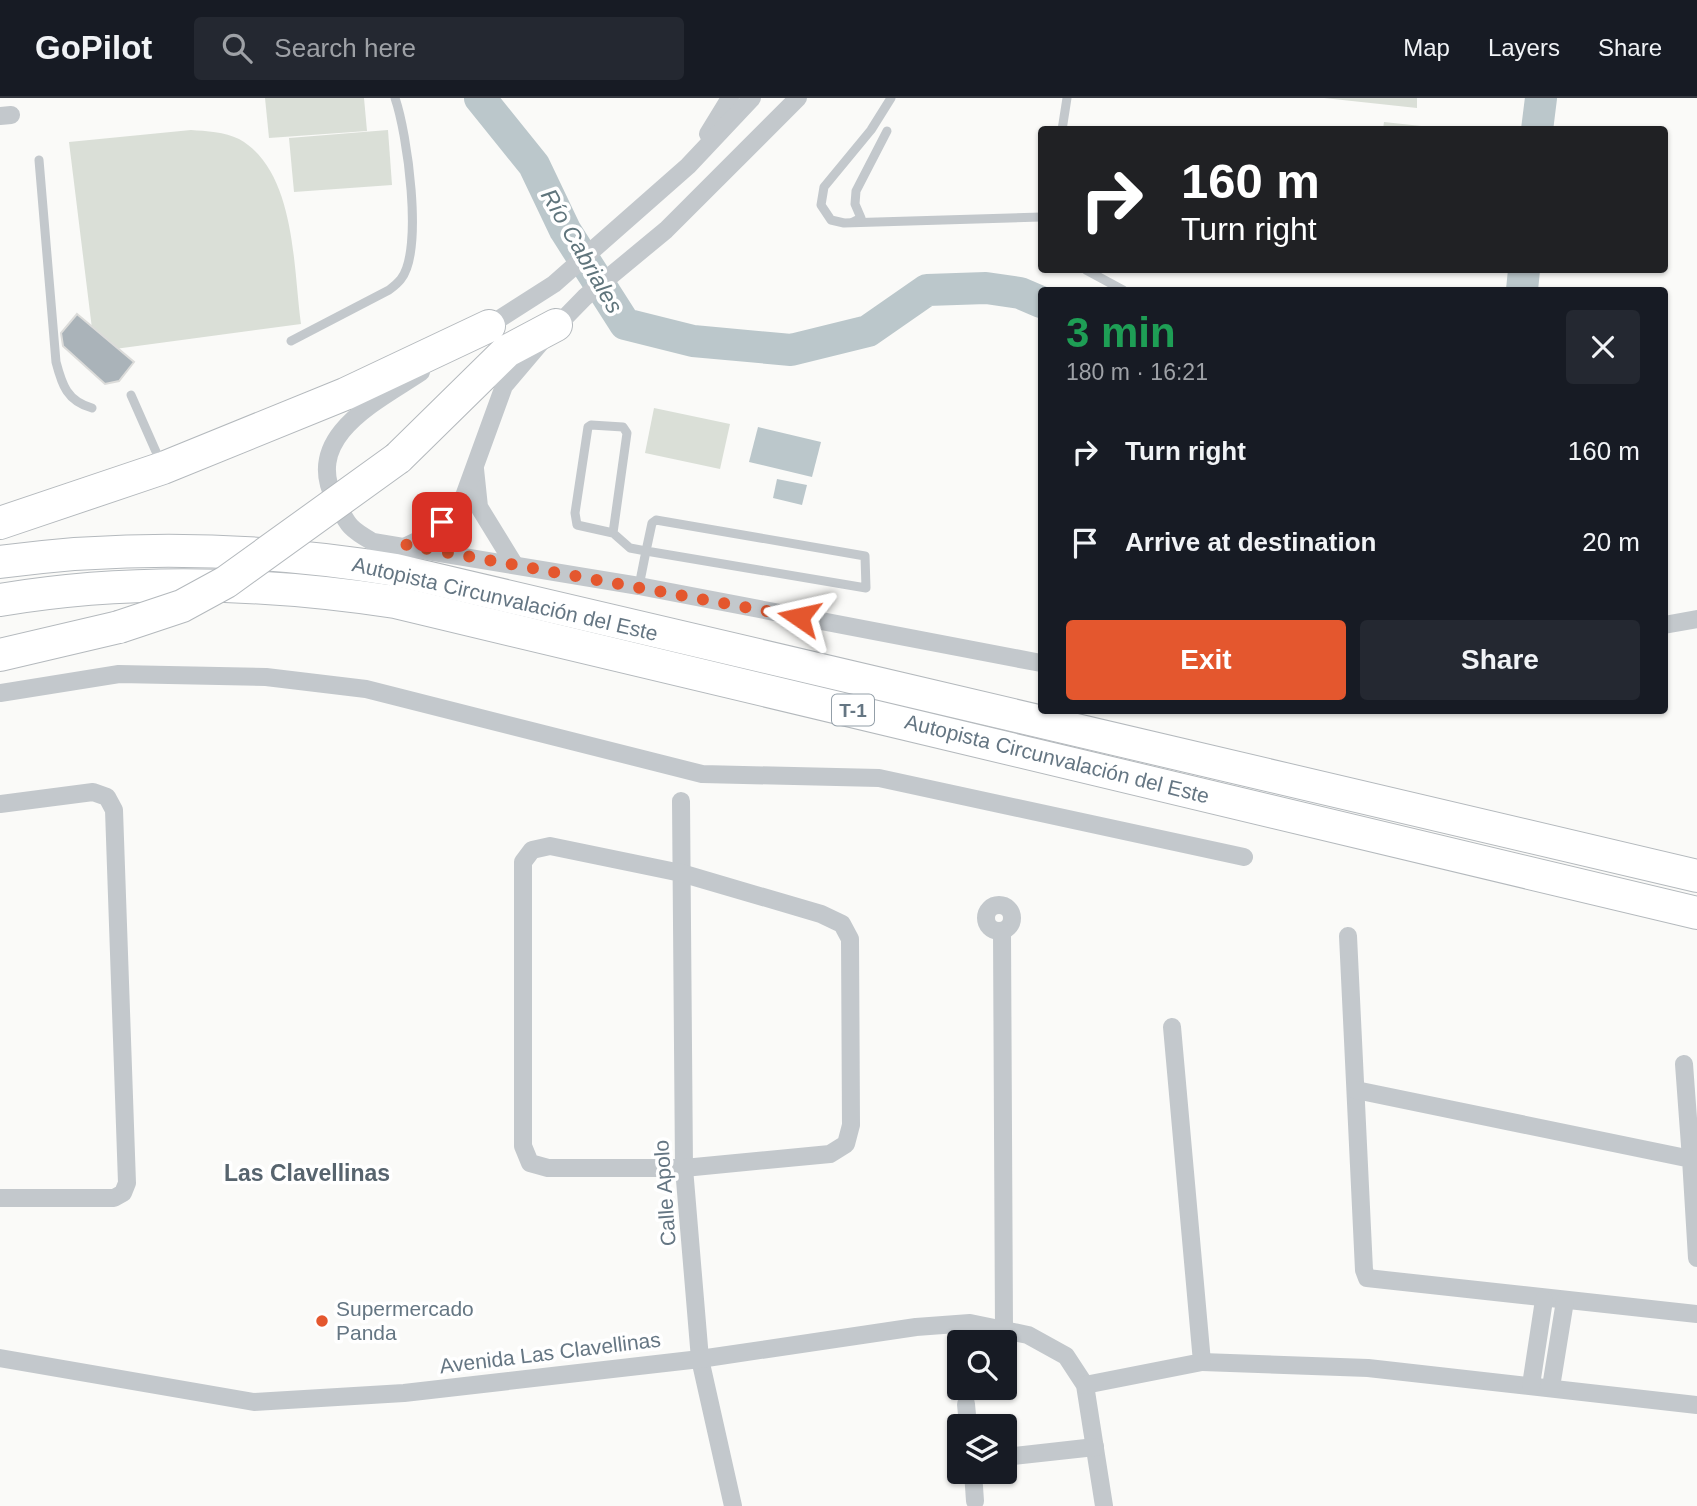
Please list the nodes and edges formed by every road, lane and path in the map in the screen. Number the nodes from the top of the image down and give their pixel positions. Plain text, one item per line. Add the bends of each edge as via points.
1 (395, 98) edge
2 (730, 98) edge
3 (752, 98) edge
4 (798, 98) edge
5 (891, 98) edge
6 (1067, 98) edge
7 (1063, 126) edge
8 (887, 131) dead end
9 (39, 160) dead end
10 (688, 166) junction
11 (1038, 217) edge
12 (844, 223) junction
13 (1092, 273) edge
14 (1117, 287) edge
15 (556, 325) junction
16 (489, 326) junction
17 (291, 341) dead end
18 (131, 395) dead end
19 (92, 408) dead end
20 (475, 463) junction
21 (163, 468) junction
22 (0, 523) edge
23 (613, 533) junction
24 (406, 545) junction
25 (646, 551) junction
26 (0, 562) edge
27 (514, 564) junction
28 (639, 586) junction
29 (0, 600) edge
30 (1697, 619) edge
31 (1668, 624) edge
32 (0, 655) edge
33 (1038, 662) edge
34 (0, 693) edge
35 (681, 801) dead end
36 (0, 804) edge
37 (1244, 857) dead end
38 (681, 873) junction
39 (1697, 876) edge
40 (1697, 913) edge
41 (1002, 932) dead end
42 (1348, 936) dead end
43 (1172, 1027) dead end
44 (1684, 1064) dead end
45 (1356, 1090) junction
46 (1691, 1158) junction
47 (684, 1168) junction
48 (0, 1198) edge
49 (1697, 1258) edge
50 (1544, 1300) junction
51 (1565, 1301) junction
52 (1697, 1314) edge
53 (1004, 1330) joint
54 (1017, 1333) edge
55 (0, 1358) edge
56 (701, 1359) junction
57 (1202, 1362) junction
58 (1085, 1385) junction
59 (1531, 1385) junction
60 (1552, 1387) junction
61 (966, 1404) dead end
62 (1697, 1405) edge
63 (967, 1414) edge
64 (1095, 1447) junction
65 (1017, 1456) edge
66 (974, 1484) edge
67 (975, 1501) dead end
68 (733, 1506) edge
69 (1104, 1506) edge

1 - 17 lane via 413,222 403,278 389,290
2 - 10 street
3 - 10 street
4 - 15 street via 666,230
5 - 12 lane via 824,187 821,205 831,220
6 - 7 lane
8 - 12 lane via 856,191 861,218
9 - 19 lane via 57,362 66,393 78,404
10 - 16 street via 554,284
11 - 12 lane
13 - 14 lane
15 - 20 street via 504,386
15 - 32 highway, bridge via 507,351 398,458 226,583 182,607
16 - 21 highway via 345,394
16 - 24 street via 361,413 340,431 328,456 326,481 350,529 373,542
18 - 21 lane
20 - 24 street via 464,496 452,512 433,533
20 - 27 street via 479,506
21 - 22 highway
23 - 23 lane via 628,433 623,427 591,425 575,519 577,525
23 - 25 lane via 630,548
24 - 27 street
25 - 25 lane via 652,523 661,520 865,556 866,588
25 - 28 lane
26 - 39 highway, Autopista Circunvalación del Este / T-1 via 184,550 289,555 396,570
27 - 28 street
28 - 33 street
29 - 40 highway, Autopista Circunvalación del Este / T-1 via 77,589 181,584 289,588 395,602
30 - 31 street
34 - 37 street via 119,674 266,677 366,689 702,774 879,778
35 - 38 street, Calle Apolo
36 - 48 street via 93,792 107,797 114,810 127,1183 123,1193 114,1198
38 - 47 street, Calle Apolo
38 - 47 street via 821,914 842,924 850,939 851,1125 846,1144 830,1154
38 - 47 street via 550,846 531,850 523,862 522,1056 523,1146 530,1163 548,1168
41 - 53 street
42 - 45 street
43 - 57 street
44 - 46 street
45 - 46 street
45 - 50 street via 1367,1278
46 - 49 street
47 - 56 street, Calle Apolo
50 - 51 street
50 - 59 street
51 - 52 street
51 - 60 street
53 - 56 street, Avenida Las Clavellinas via 970,1323 916,1327
54 - 58 street, Avenida Las Clavellinas via 1066,1356
55 - 56 street, Avenida Las Clavellinas via 254,1402 404,1393
56 - 68 street, Calle Apolo
57 - 58 street
57 - 59 street via 1368,1368
58 - 64 street
59 - 60 street
60 - 62 street
61 - 63 street
64 - 65 street
64 - 69 street
66 - 67 street

